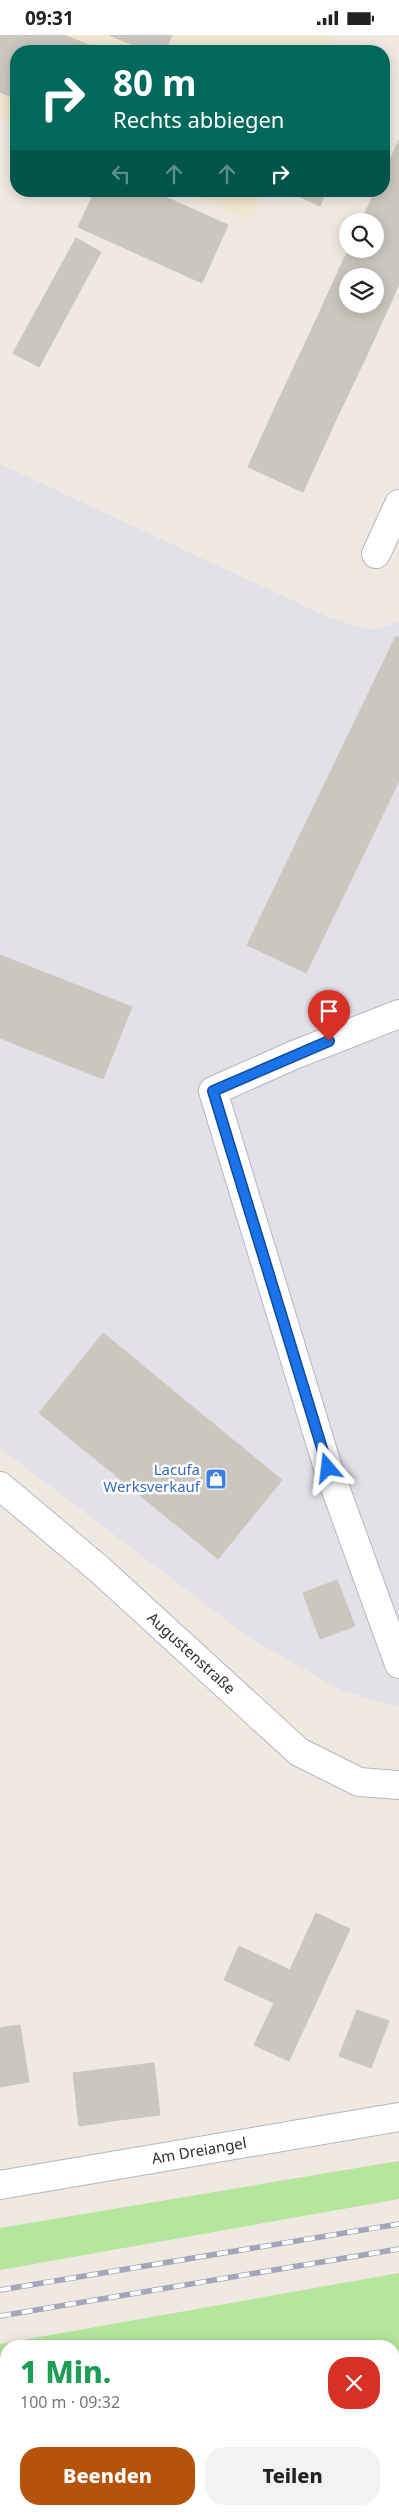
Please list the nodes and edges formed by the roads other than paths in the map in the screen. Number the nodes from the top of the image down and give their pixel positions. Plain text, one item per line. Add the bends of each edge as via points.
1 (399, 504) edge
2 (376, 554) dead end
3 (399, 1014) edge
4 (0, 1486) edge
5 (399, 1664) edge
6 (399, 1785) edge
7 (399, 2117) edge
8 (0, 2185) edge

1 - 2 street
3 - 5 street via 213,1091 328,1468
4 - 6 street, Augustenstraße via 99,1569 300,1752 360,1783
7 - 8 street, Am Dreiangel

